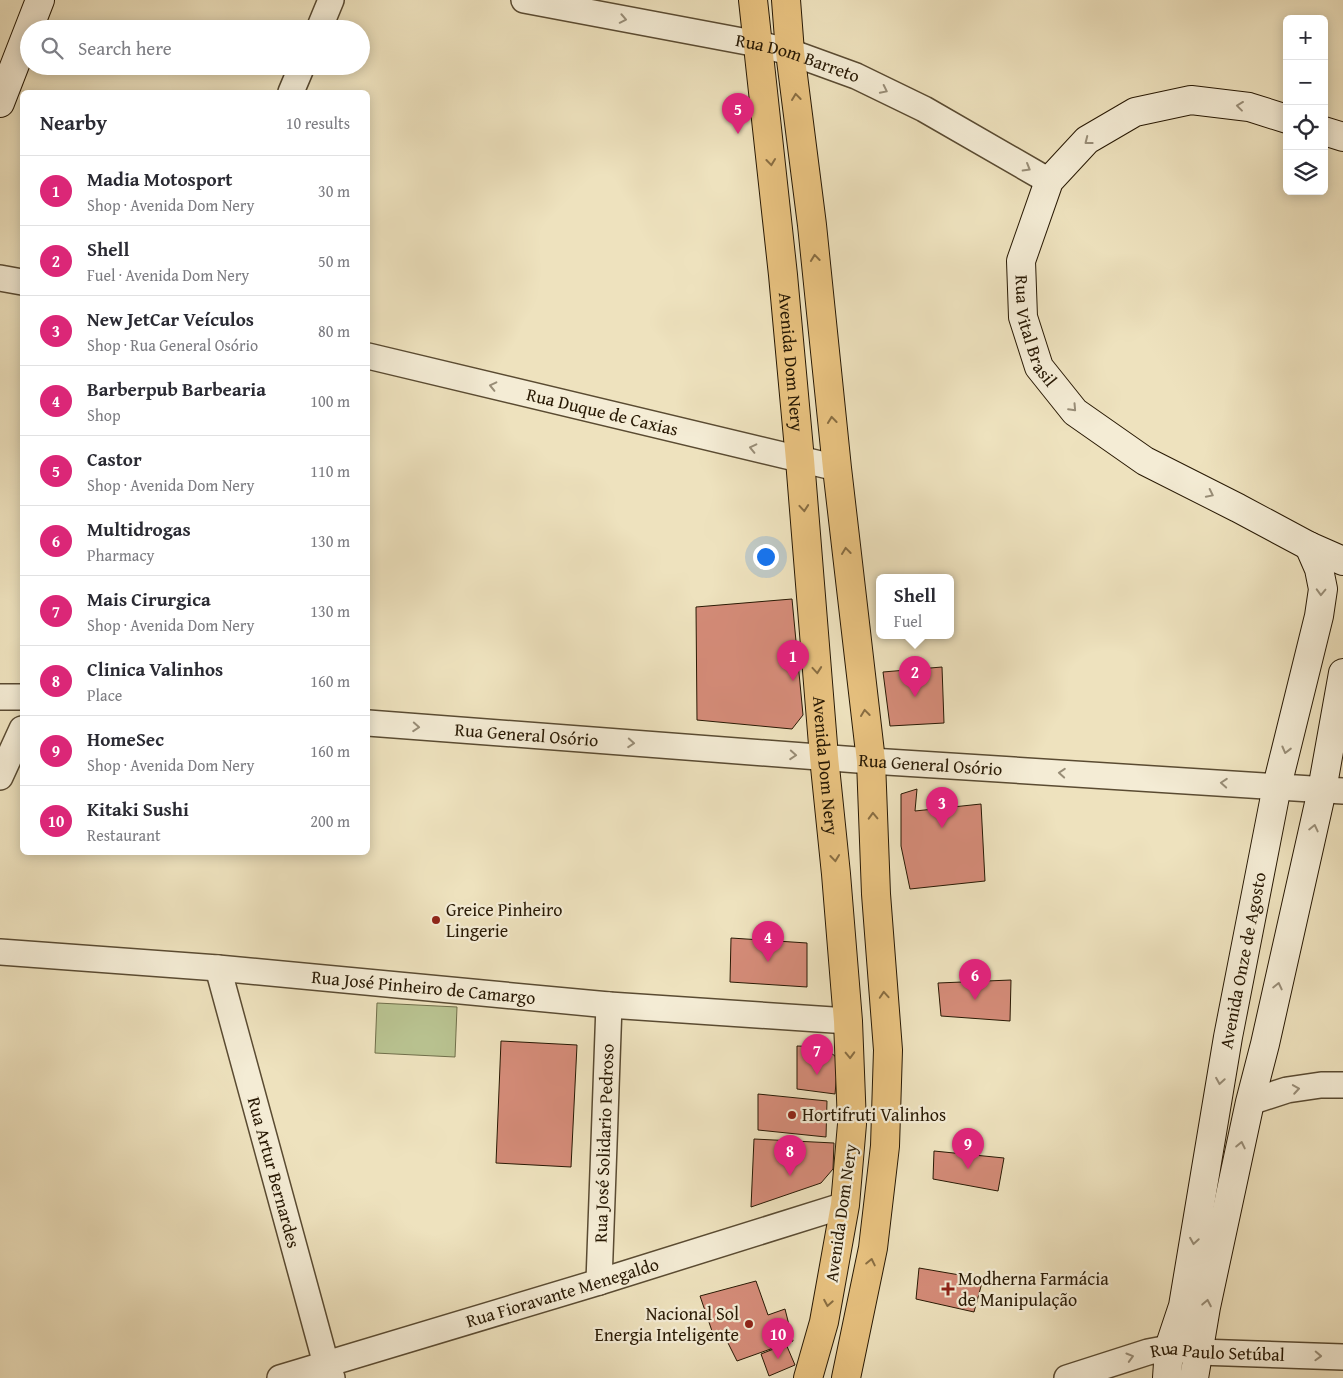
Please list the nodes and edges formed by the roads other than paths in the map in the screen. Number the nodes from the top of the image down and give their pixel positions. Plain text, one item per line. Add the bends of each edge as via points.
1 (40, 0) edge
2 (331, 0) edge
3 (524, 0) edge
4 (753, 0) edge
5 (786, 0) edge
6 (32, 20) edge
7 (323, 20) edge
8 (758, 44) junction
9 (20, 52) edge
10 (790, 52) junction
11 (298, 75) edge
12 (292, 90) edge
13 (0, 103) edge
14 (1283, 118) edge
15 (1328, 132) edge
16 (1343, 137) edge
17 (1049, 181) junction
18 (0, 278) edge
19 (20, 282) edge
20 (370, 356) edge
21 (800, 460) junction
22 (837, 468) junction
23 (1309, 546) junction
24 (1343, 561) edge
25 (1343, 673) edge
26 (0, 697) edge
27 (20, 697) edge
28 (370, 723) edge
29 (20, 733) edge
30 (824, 757) junction
31 (871, 761) junction
32 (0, 777) edge
33 (1277, 786) junction
34 (1333, 790) edge
35 (0, 952) edge
36 (218, 968) junction
37 (609, 1005) junction
38 (848, 1022) junction
39 (1343, 1085) edge
40 (1250, 1102) junction
41 (845, 1205) junction
42 (599, 1282) junction
43 (1169, 1348) junction
44 (1199, 1352) junction
45 (1343, 1357) edge
46 (329, 1371) edge
47 (280, 1378) edge
48 (808, 1378) edge
49 (846, 1378) edge
50 (1067, 1378) edge
51 (1167, 1378) edge
52 (1194, 1378) edge

1 - 6 main road
2 - 7 street
3 -> 8 street, Rua Dom Barreto
4 - 8 main road, Avenida Dom Nery
5 - 10 main road, Avenida Dom Nery
8 - 10 street, Rua Dom Barreto
8 -> 21 main road, Avenida Dom Nery
9 - 13 main road
10 -> 17 street, Rua Dom Barreto via 856,76 924,109
22 -> 10 main road, Avenida Dom Nery
11 - 12 street
14 -> 17 main road, Rua Vital Brasil via 1249,107 1191,100 1135,112 1087,140
15 - 16 main road
17 -> 23 main road, Rua Vital Brasil via 1021,261 1023,317 1039,367 1075,412 1145,462
18 - 19 street
21 -> 20 street, Rua Duque de Caxias
21 - 22 street, Rua Duque de Caxias
21 -> 30 main road, Avenida Dom Nery
31 -> 22 main road, Avenida Dom Nery
23 - 24 main road, Rua Vital Brasil
23 -> 33 main road, Avenida Onze de Agosto via 1319,569 1322,598
25 - 34 main road, Avenida Onze de Agosto
26 - 27 street
28 -> 30 street, Rua General Osório
29 - 32 street
30 - 31 street, Rua General Osório
30 -> 38 main road, Avenida Dom Nery
33 -> 31 street, Rua General Osório
49 -> 31 main road, Avenida Dom Nery via 873,1248 885,1146 888,1050 876,894
33 - 34 street, Rua General Osório
33 -> 43 main road, Avenida Onze de Agosto via 1228,1037 1183,1306
40 -> 34 main road, Avenida Onze de Agosto
35 - 36 street, Rua José Pinheiro de Camargo
36 - 37 street, Rua José Pinheiro de Camargo
36 - 46 street, Rua Artur Bernardes
37 - 38 street, Rua José Pinheiro de Camargo
37 - 42 street, Rua José Solidario Pedroso
38 -> 41 main road, Avenida Dom Nery via 852,1124
40 -> 39 street via 1287,1090
44 -> 40 main road, Avenida Onze de Agosto
41 - 42 street, Rua Fioravante Menegaldo
41 -> 48 main road, Avenida Dom Nery via 824,1322
42 - 46 street, Rua Fioravante Menegaldo
43 - 44 street, Rua Paulo Setúbal
50 -> 43 street, Rua Paulo Setúbal
43 - 51 main road, Avenida Onze de Agosto
44 -> 45 street, Rua Paulo Setúbal
44 - 52 main road, Avenida Onze de Agosto
46 - 47 street, Rua Fioravante Menegaldo

